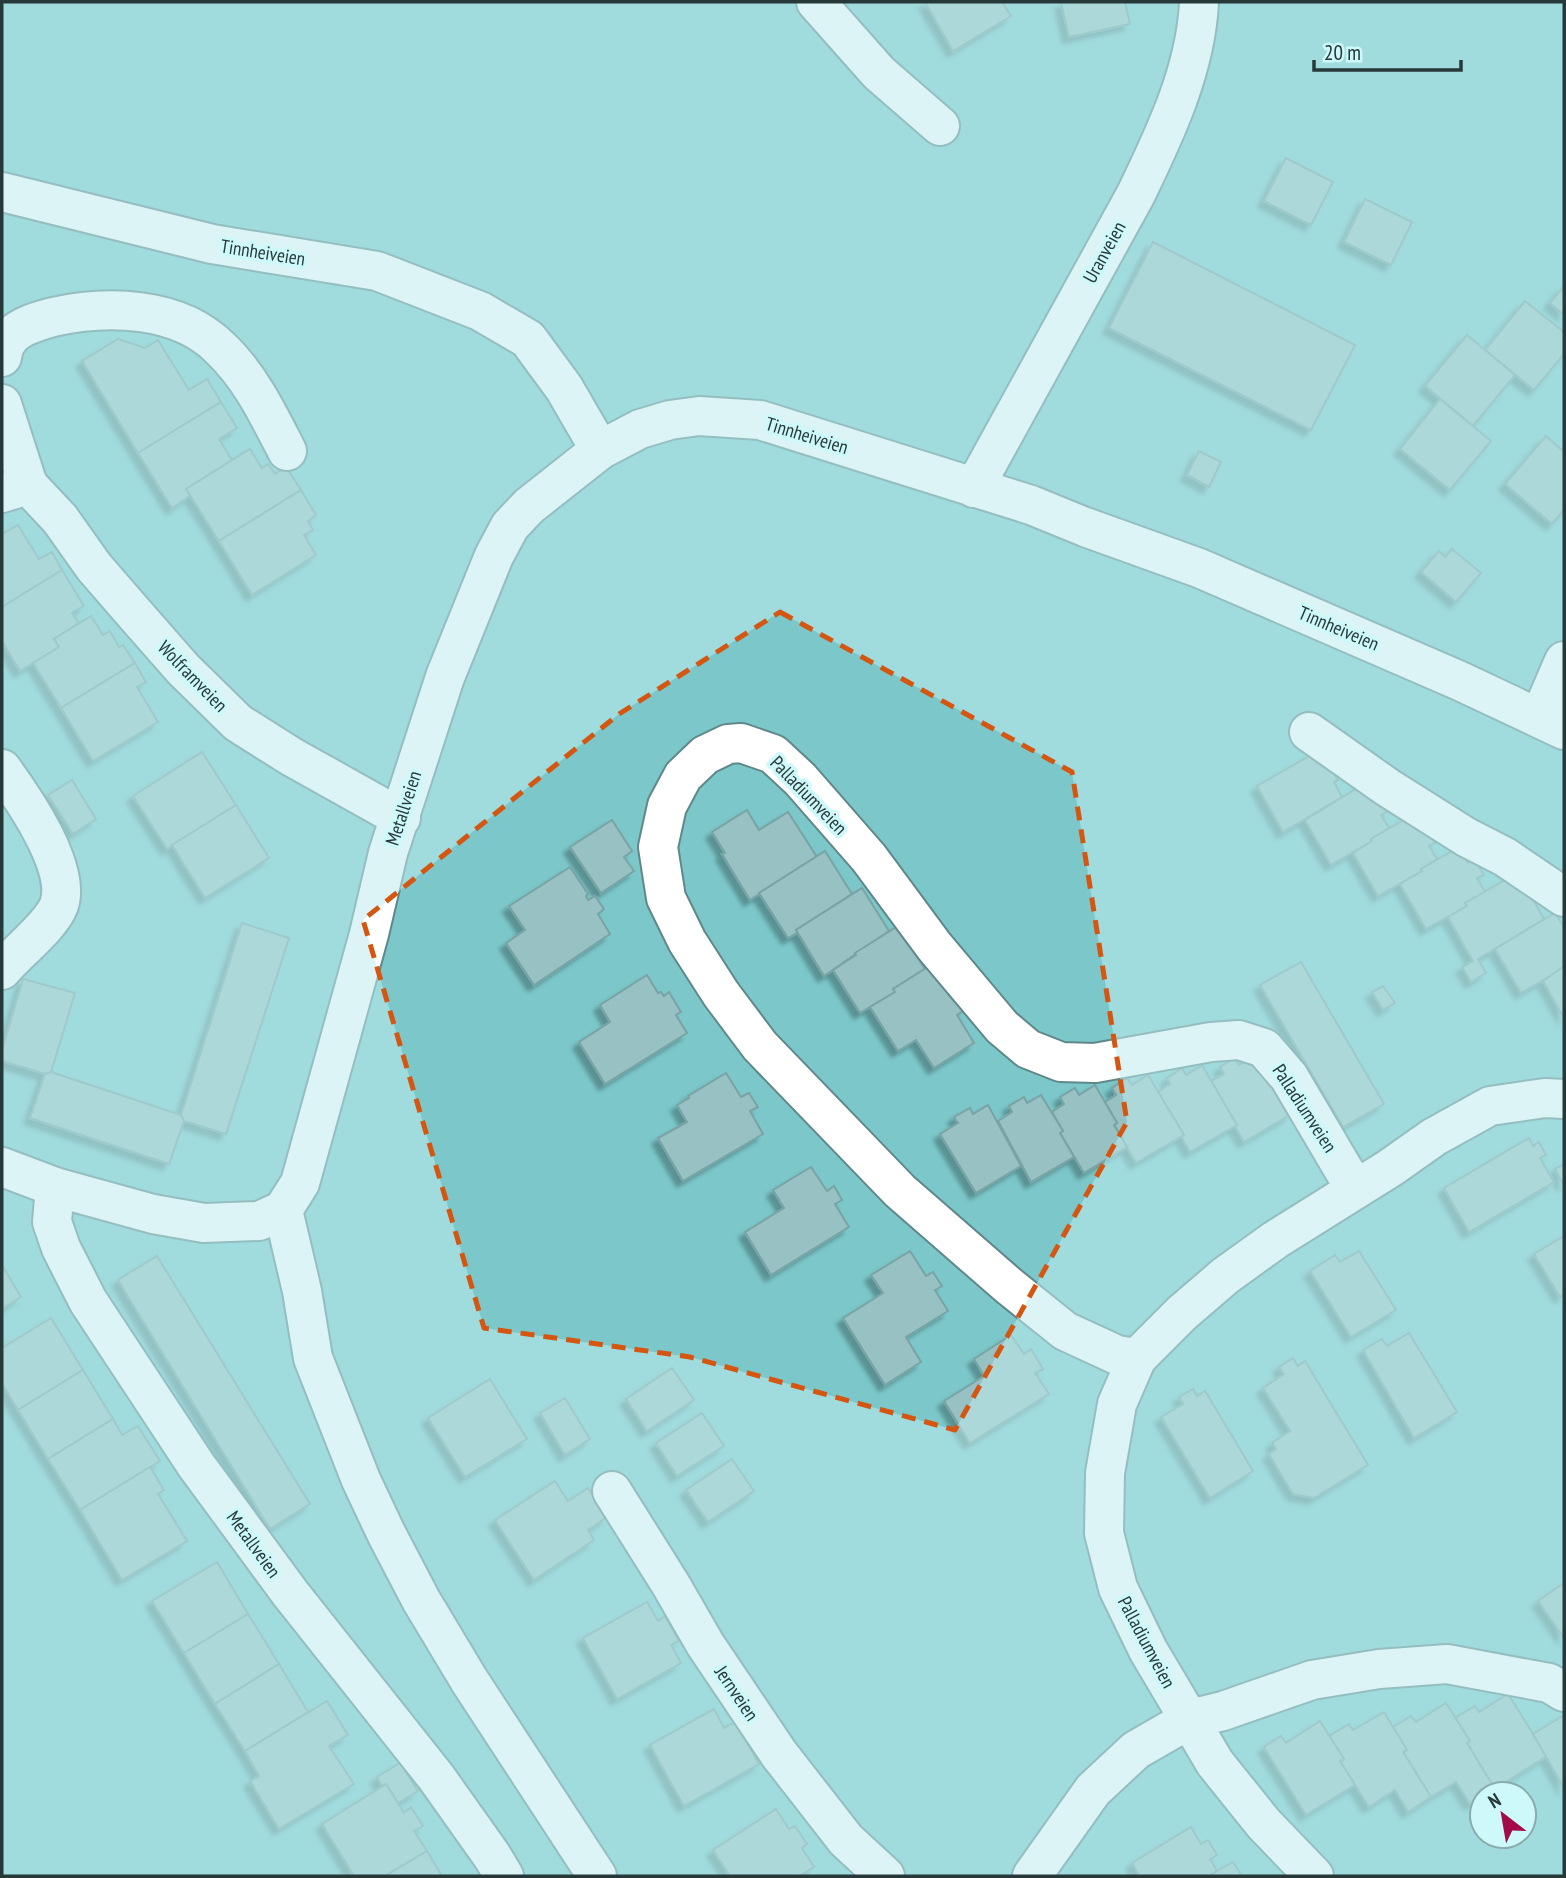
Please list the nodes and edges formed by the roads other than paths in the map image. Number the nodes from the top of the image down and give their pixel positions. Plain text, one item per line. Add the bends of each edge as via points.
1 (816, 2) edge
2 (1199, 2) edge
3 (940, 126) dead end
4 (2, 192) edge
5 (2, 357) edge
6 (2, 404) edge
7 (600, 450) junction
8 (287, 451) dead end
9 (974, 488) junction
10 (15, 489) edge
11 (1564, 661) edge
12 (1552, 724) edge
13 (1309, 732) dead end
14 (2, 769) edge
15 (401, 818) junction
16 (1564, 897) edge
17 (2, 970) edge
18 (1564, 1099) edge
19 (2, 1167) edge
20 (55, 1187) junction
21 (1355, 1189) junction
22 (283, 1210) junction
23 (1138, 1358) junction
24 (612, 1491) dead end
25 (1564, 1692) edge
26 (1190, 1719) junction
27 (504, 1876) edge
28 (597, 1876) edge
29 (885, 1876) edge
30 (1032, 1876) edge
31 (1314, 1876) edge

1 - 3 street via 879,73
2 - 9 street, Uranveien via 1191,62 1157,151
4 - 7 street, Tinnheiveien via 212,244 377,271 480,311 528,339 564,387
5 - 8 street via 7,340 32,322 108,309 156,315 192,328 220,347 252,389
6 - 10 street, Wolframveien
7 - 9 street, Tinnheiveien via 640,429 670,420 699,416 760,420
7 - 15 street, Metallveien via 510,526 445,677
9 - 12 street, Tinnheiveien via 1199,568
10 - 15 street, Wolframveien via 60,519 141,621 238,723
11 - 12 street
13 - 16 street via 1398,794
14 - 17 street via 50,847 61,887 59,906
15 - 22 street, Metallveien via 300,1183
18 - 21 street, Palladiumveien via 1490,1106
19 - 20 street
20 - 22 street via 204,1223 259,1221
20 - 27 street, Metallveien via 52,1222 88,1301 196,1465 290,1593 436,1777
21 - 23 street, Palladiumveien via 1225,1276
21 - 23 street, Palladiumveien via 1289,1077 1264,1048 1239,1040 1210,1042 1095,1063 1061,1062 1028,1049 1002,1027 869,858 773,754 741,743 705,755 683,776 667,806 658,847 666,898 721,994 760,1046 900,1191 1065,1331 1117,1354
22 - 28 street via 313,1358 361,1480 421,1600
23 - 26 street, Palladiumveien via 1117,1404 1105,1473 1104,1534 1118,1588 1148,1650
24 - 29 street, Jernveien via 705,1644 779,1754 846,1840
25 - 26 street via 1549,1683 1447,1664 1312,1680
26 - 30 street via 1136,1750 1093,1790
26 - 31 street, Palladiumveien via 1215,1763

